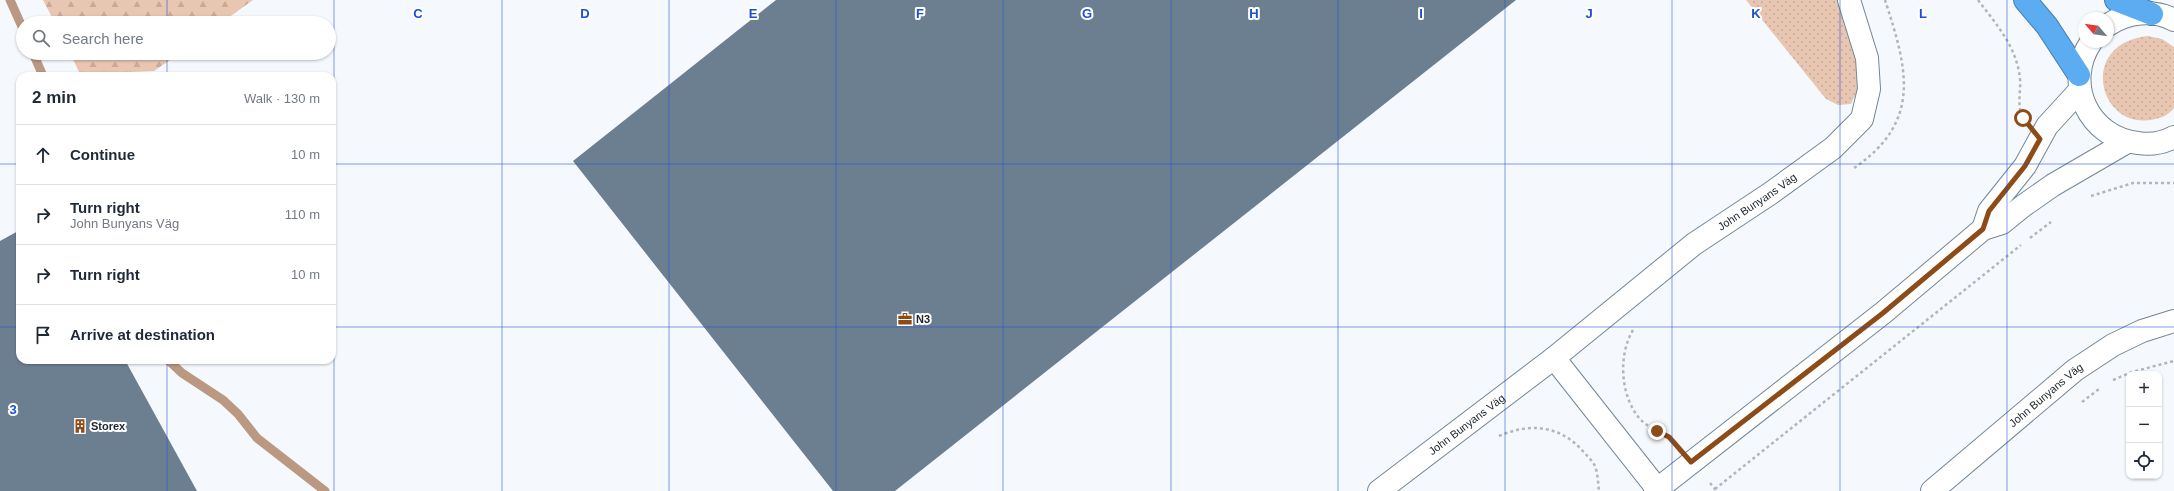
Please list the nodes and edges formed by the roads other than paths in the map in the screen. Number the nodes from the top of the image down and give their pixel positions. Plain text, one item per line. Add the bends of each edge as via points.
1 (1849, 0) edge
2 (2025, 0) edge
3 (2116, 0) edge
4 (2152, 14) junction
5 (2174, 20) edge
6 (2114, 22) edge
7 (2088, 48) edge
8 (2080, 83) junction
9 (2172, 140) edge
10 (2127, 142) junction
11 (1983, 229) junction
12 (2174, 321) edge
13 (1554, 358) junction
14 (1657, 490) edge
15 (1379, 491) edge
16 (1932, 491) edge

1 - 13 street, John Bunyans Väg via 1867,58 1869,89 1862,119 1833,148 1694,244
2 - 8 highway via 2047,26
3 - 4 highway
4 - 5 street
4 - 6 street via 2126,16
7 - 8 street via 2081,62
8 - 10 street via 2084,104 2091,117 2113,137
8 - 11 street via 2047,126 2025,166 1989,211
9 - 10 street via 2148,145
10 - 11 street via 2068,176 2022,206 2002,223
11 - 14 street via 1883,313
12 - 16 street, John Bunyans Väg via 2142,331 2113,345 2075,370
13 - 14 street
13 - 15 street, John Bunyans Väg

